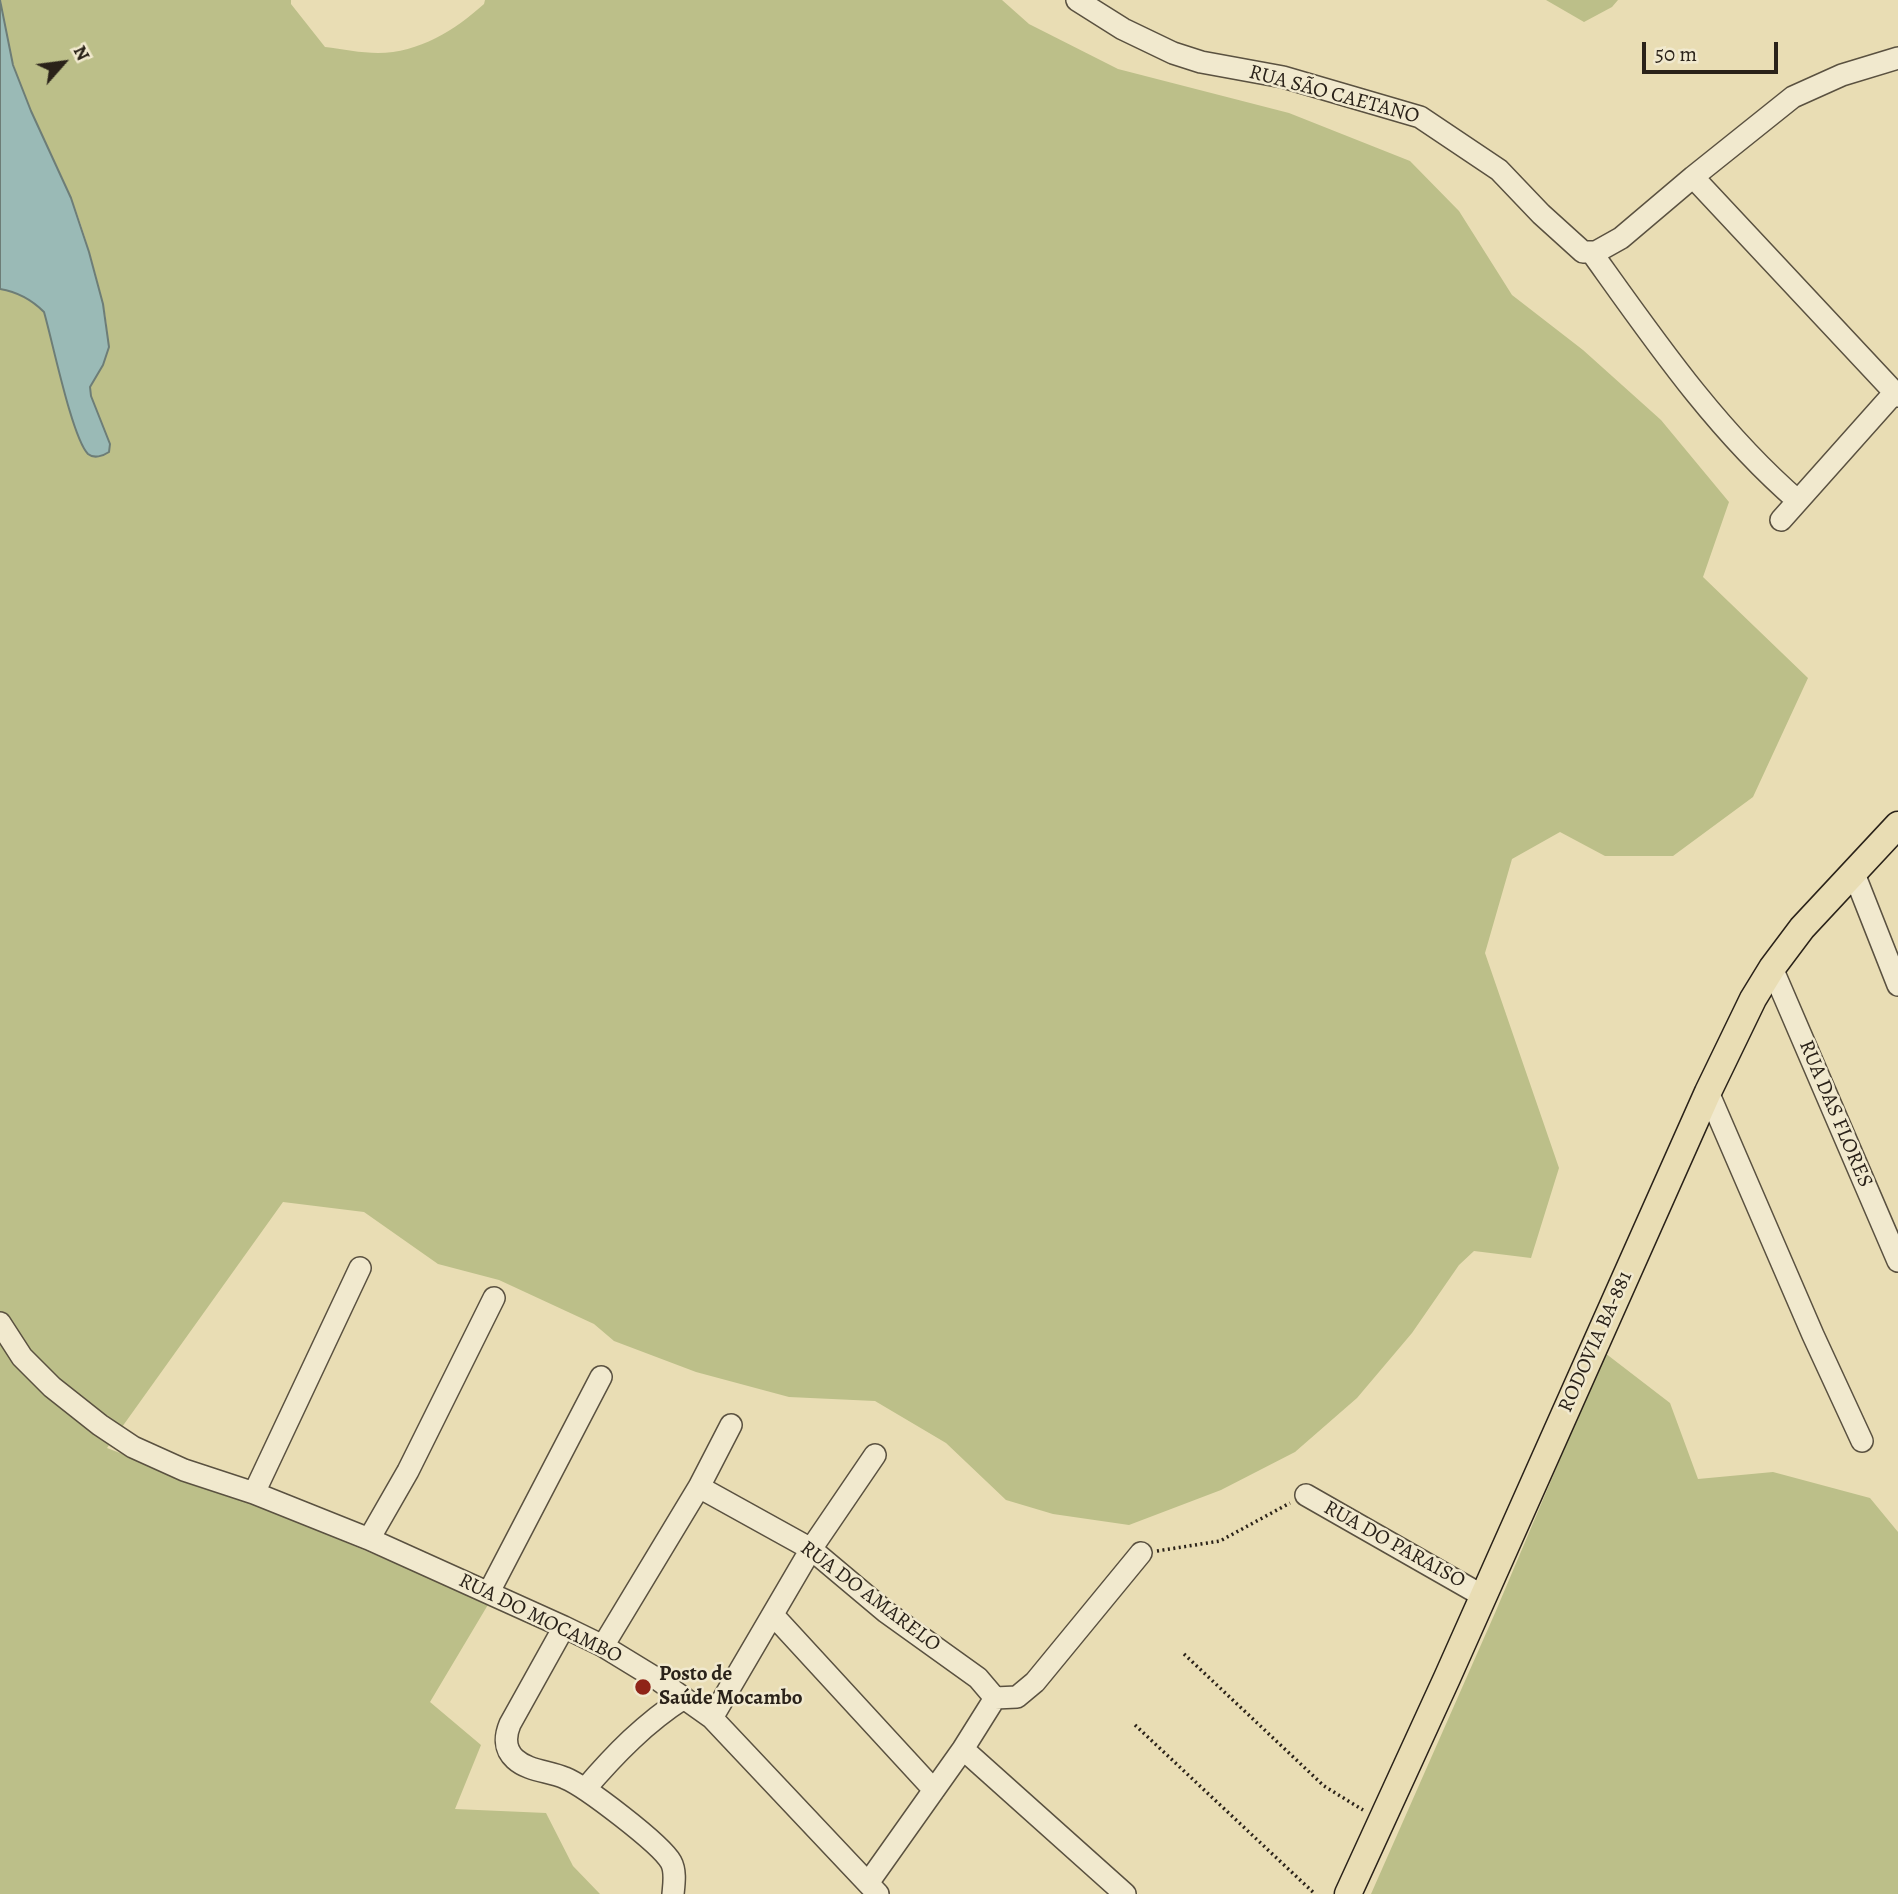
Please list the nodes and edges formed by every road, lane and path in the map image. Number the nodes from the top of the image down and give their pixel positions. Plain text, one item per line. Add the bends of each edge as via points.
1 (1077, 0) edge
2 (1898, 58) edge
3 (1693, 177) junction
4 (1592, 253) junction
5 (1896, 394) edge
6 (1798, 501) junction
7 (1781, 520) dead end
8 (1898, 825) edge
9 (1853, 871) junction
10 (1772, 968) junction
11 (1898, 985) edge
12 (1708, 1092) junction
13 (1898, 1261) edge
14 (360, 1268) dead end
15 (494, 1298) dead end
16 (0, 1323) edge
17 (601, 1377) dead end
18 (731, 1425) dead end
19 (1862, 1441) dead end
20 (875, 1455) dead end
21 (699, 1487) junction
22 (254, 1493) junction
23 (1306, 1495) joint
24 (369, 1539) junction
25 (811, 1549) junction
26 (1141, 1553) joint
27 (489, 1592) junction
28 (1483, 1595) junction
29 (773, 1615) junction
30 (564, 1627) junction
31 (603, 1646) junction
32 (1184, 1654) dead end
33 (684, 1698) junction
34 (995, 1698) junction
35 (712, 1718) junction
36 (1135, 1725) dead end
37 (963, 1749) junction
38 (585, 1789) junction
39 (934, 1790) junction
40 (1380, 1821) junction
41 (873, 1888) edge
42 (673, 1894) edge
43 (1125, 1894) edge
44 (1315, 1894) edge
45 (1348, 1894) edge

1 - 4 street, RUA SÃO CAETANO via 1173,53 1283,77 1420,117 1499,170 1576,247
2 - 3 street via 1842,75 1793,97
3 - 4 street via 1620,238
3 - 5 street
4 - 6 street via 1705,405 1741,448
5 - 6 street
6 - 7 street
8 - 9 main road, RODOVIA BA-881
9 - 10 main road, RODOVIA BA-881
9 - 11 street
10 - 12 main road, RODOVIA BA-881
10 - 13 street, RUA DAS FLORES
12 - 19 street
12 - 28 main road, RODOVIA BA-881
14 - 22 street
15 - 24 street
16 - 22 street, RUA DO MOCAMBO via 22,1357 100,1425 133,1447 184,1470
17 - 27 street
18 - 21 street
20 - 25 street
21 - 25 street, RUA DO AMARELO
21 - 31 street
22 - 24 street, RUA DO MOCAMBO
23 - 26 path via 1220,1541
23 - 28 street, RUA DO PARAISO
24 - 27 street, RUA DO MOCAMBO
25 - 29 street
25 - 34 street, RUA DO AMARELO via 886,1612 978,1678
26 - 34 street via 1035,1682 1017,1696
27 - 30 street, RUA DO MOCAMBO
28 - 40 main road, RODOVIA BA-881
29 - 35 street
29 - 39 street
30 - 31 street, RUA DO MOCAMBO
30 - 38 street via 510,1724 506,1741 513,1758 521,1763
31 - 33 street, RUA DO MOCAMBO
32 - 40 path via 1324,1786
33 - 35 street, RUA DO MOCAMBO
33 - 38 street via 614,1755
34 - 37 street
35 - 41 street, RUA DO MOCAMBO
36 - 44 path
37 - 39 street
37 - 43 street
38 - 42 street via 662,1849 673,1868
39 - 41 street
40 - 45 main road, RODOVIA BA-881

